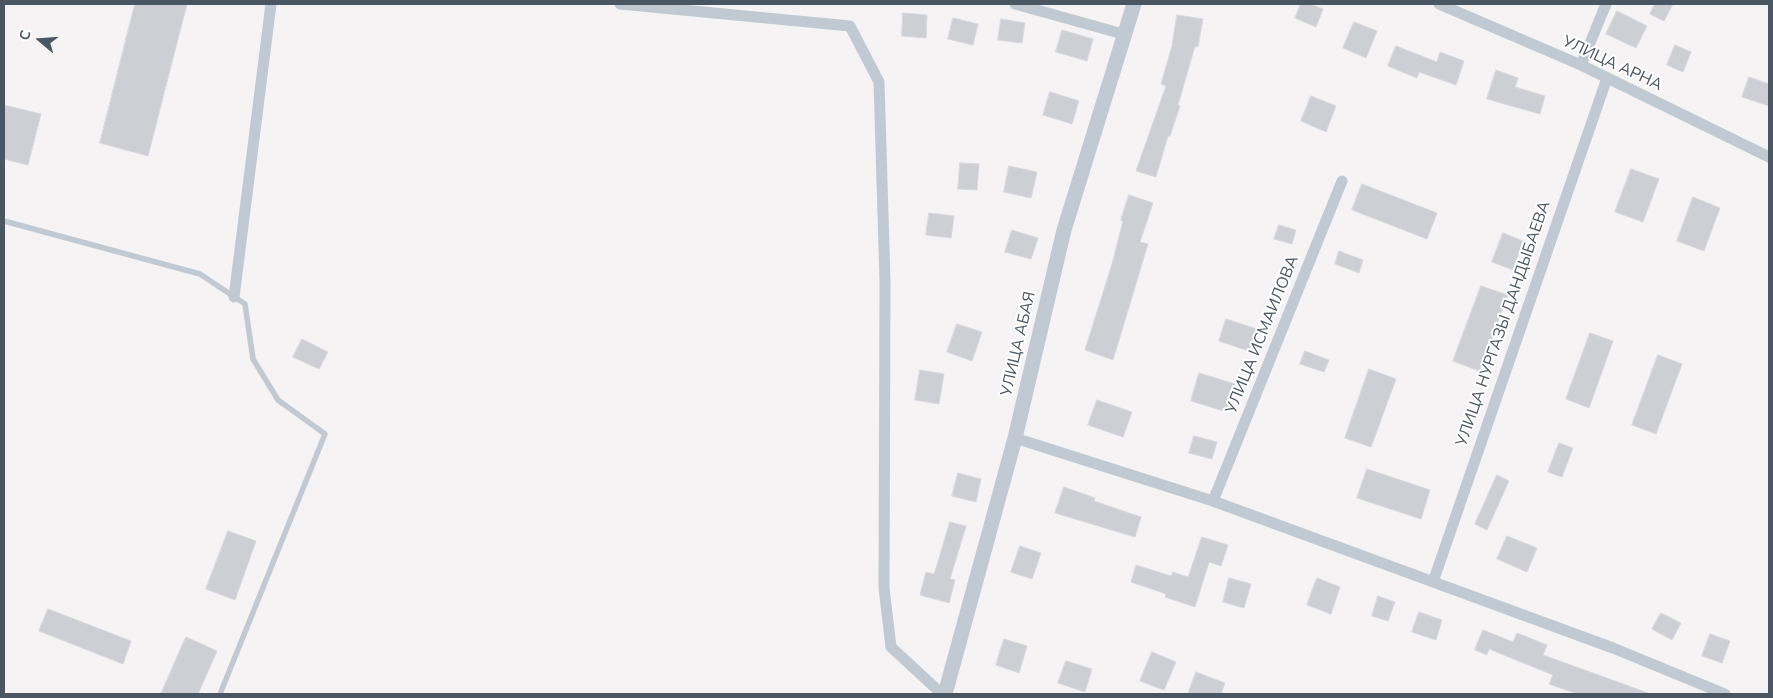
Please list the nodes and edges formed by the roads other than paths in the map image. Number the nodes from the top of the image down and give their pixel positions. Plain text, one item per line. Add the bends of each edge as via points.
1 (271, 4) edge
2 (620, 4) edge
3 (1015, 4) edge
4 (1134, 4) edge
5 (1439, 4) edge
6 (1606, 4) edge
7 (1123, 34) junction
8 (1581, 65) junction
9 (1607, 78) junction
10 (1769, 157) edge
11 (1342, 181) dead end
12 (4, 221) edge
13 (234, 297) junction
14 (1015, 438) junction
15 (1213, 501) junction
16 (1433, 582) junction
17 (220, 694) edge
18 (944, 694) edge
19 (1726, 694) edge

1 - 13 street
2 - 18 street via 850,26 878,82 885,281 884,588 891,647
3 - 7 street
4 - 7 street, УЛИЦА АБАЯ
5 - 8 street, УЛИЦА АРНА
6 - 8 street
7 - 14 street, УЛИЦА АБАЯ via 1064,230
8 - 9 street, УЛИЦА АРНА
9 - 10 street, УЛИЦА АРНА
9 - 16 street, УЛИЦА НУРГАЗЫ ДАНДЫБАЕВА
11 - 15 street, УЛИЦА ИСМАИЛОВА
12 - 13 lane via 200,274
13 - 17 lane via 245,304 253,359 278,400 325,434
14 - 15 street
14 - 18 street, УЛИЦА АБАЯ
15 - 16 street
16 - 19 street via 1614,648

